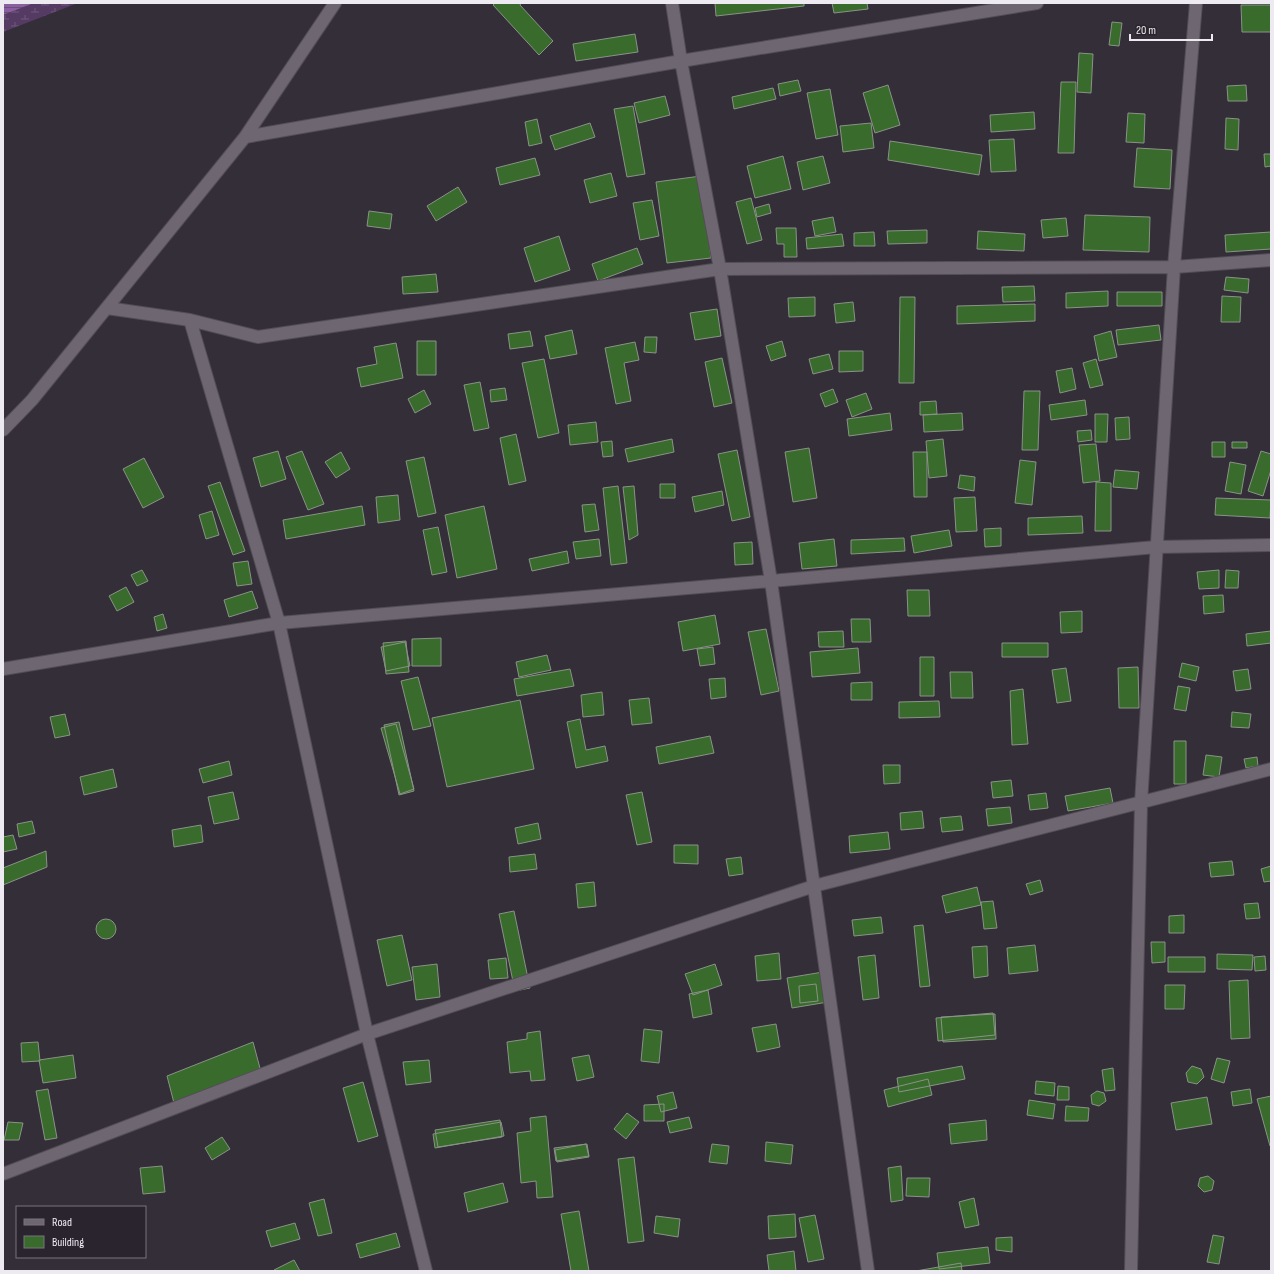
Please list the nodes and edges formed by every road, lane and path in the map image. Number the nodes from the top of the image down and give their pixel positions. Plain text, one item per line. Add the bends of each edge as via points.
1 (334, 3) edge
2 (672, 3) edge
3 (1037, 3) edge
4 (1196, 3) edge
5 (681, 61) junction
6 (245, 137) junction
7 (1271, 260) edge
8 (1174, 267) junction
9 (720, 269) junction
10 (107, 308) junction
11 (190, 320) junction
12 (3, 430) edge
13 (1271, 545) edge
14 (1156, 547) junction
15 (771, 581) junction
16 (279, 623) junction
17 (3, 669) edge
18 (1271, 769) edge
19 (1141, 802) junction
20 (814, 886) junction
21 (367, 1034) junction
22 (3, 1174) edge
23 (426, 1271) edge
24 (868, 1271) edge
25 (1131, 1271) edge

1 - 6 street
2 - 5 street
3 - 5 street
4 - 8 street
5 - 6 street
5 - 9 street
6 - 10 street
7 - 8 street
8 - 9 street
8 - 14 street
9 - 11 street via 258,337
9 - 15 street
10 - 11 street
10 - 12 street via 32,400
11 - 16 street
13 - 14 street
14 - 15 street
14 - 19 street
15 - 16 street
15 - 20 street
16 - 17 street
16 - 21 street
18 - 19 street
19 - 20 street
19 - 25 street
20 - 21 street
20 - 24 street
21 - 22 street
21 - 23 street

